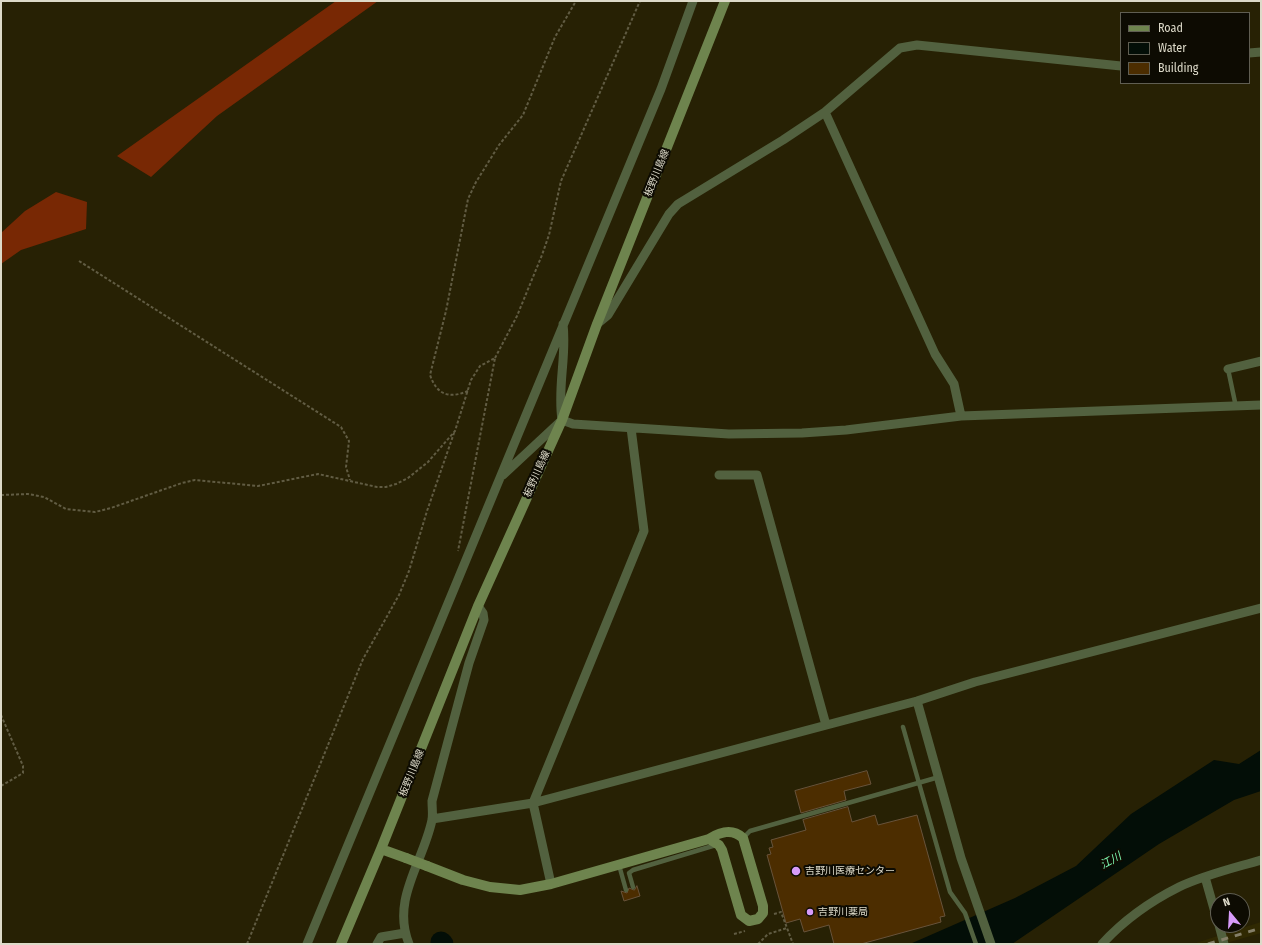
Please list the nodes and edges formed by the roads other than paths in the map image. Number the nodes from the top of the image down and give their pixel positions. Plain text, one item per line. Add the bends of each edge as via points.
1 (693, 1) edge
2 (725, 1) edge
3 (1261, 52) edge
4 (1250, 53) edge
5 (1120, 66) edge
6 (825, 112) junction
7 (563, 322) junction
8 (597, 324) junction
9 (1261, 361) edge
10 (1228, 369) joint
11 (1236, 406) junction
12 (1261, 406) edge
13 (961, 416) junction
14 (562, 420) junction
15 (631, 428) junction
16 (719, 475) dead end
17 (500, 478) junction
18 (478, 606) junction
19 (1261, 608) edge
20 (917, 701) junction
21 (826, 725) junction
22 (903, 727) dead end
23 (938, 777) junction
24 (919, 783) junction
25 (533, 803) junction
26 (432, 819) junction
27 (743, 838) junction
28 (713, 842) junction
29 (381, 848) junction
30 (1261, 860) edge
31 (619, 865) junction
32 (1205, 877) junction
33 (551, 884) junction
34 (633, 887) dead end
35 (626, 890) dead end
36 (1210, 895) edge
37 (405, 933) junction
38 (1221, 933) edge
39 (307, 944) edge
40 (341, 944) edge
41 (377, 944) edge
42 (409, 944) edge
43 (976, 944) edge
44 (991, 944) edge
45 (1102, 944) edge
46 (1224, 944) edge

1 - 7 street via 661,89
2 - 8 main road, 板野川島線
3 - 4 street
5 - 6 street via 908,45 900,48
6 - 8 street via 678,204 669,214 608,315
6 - 13 street via 935,354 954,384
7 - 14 street via 565,341 559,400
7 - 17 street
8 - 14 main road, 板野川島線
9 - 10 street
10 - 11 lane
11 - 12 street
11 - 13 street
13 - 15 street via 802,433 729,434
14 - 15 street via 573,424
14 - 17 street
14 - 18 main road, 板野川島線
15 - 25 street via 644,531
16 - 21 street via 757,475
17 - 39 street
18 - 26 street via 484,620 469,663 432,801
18 - 29 main road, 板野川島線
19 - 20 street via 975,682
20 - 21 street
20 - 23 street
21 - 25 street
22 - 24 lane
23 - 24 lane
23 - 44 street via 961,858
24 - 27 lane via 750,831
24 - 43 lane via 950,892 965,913
25 - 26 street
25 - 33 street
26 - 37 street via 404,899
27 - 28 main road via 731,831 716,835
27 - 28 main road via 763,906 761,916 756,921 746,920 741,916 722,850
28 - 31 main road
28 - 34 lane via 632,870 629,872
29 - 33 main road, bridge via 463,880 504,890 520,890
29 - 40 main road, 板野川島線
30 - 32 street
31 - 33 main road
31 - 35 lane
32 - 36 street
32 - 45 street via 1179,887 1143,908 1110,934
37 - 41 street via 381,938
37 - 42 street
38 - 46 street

